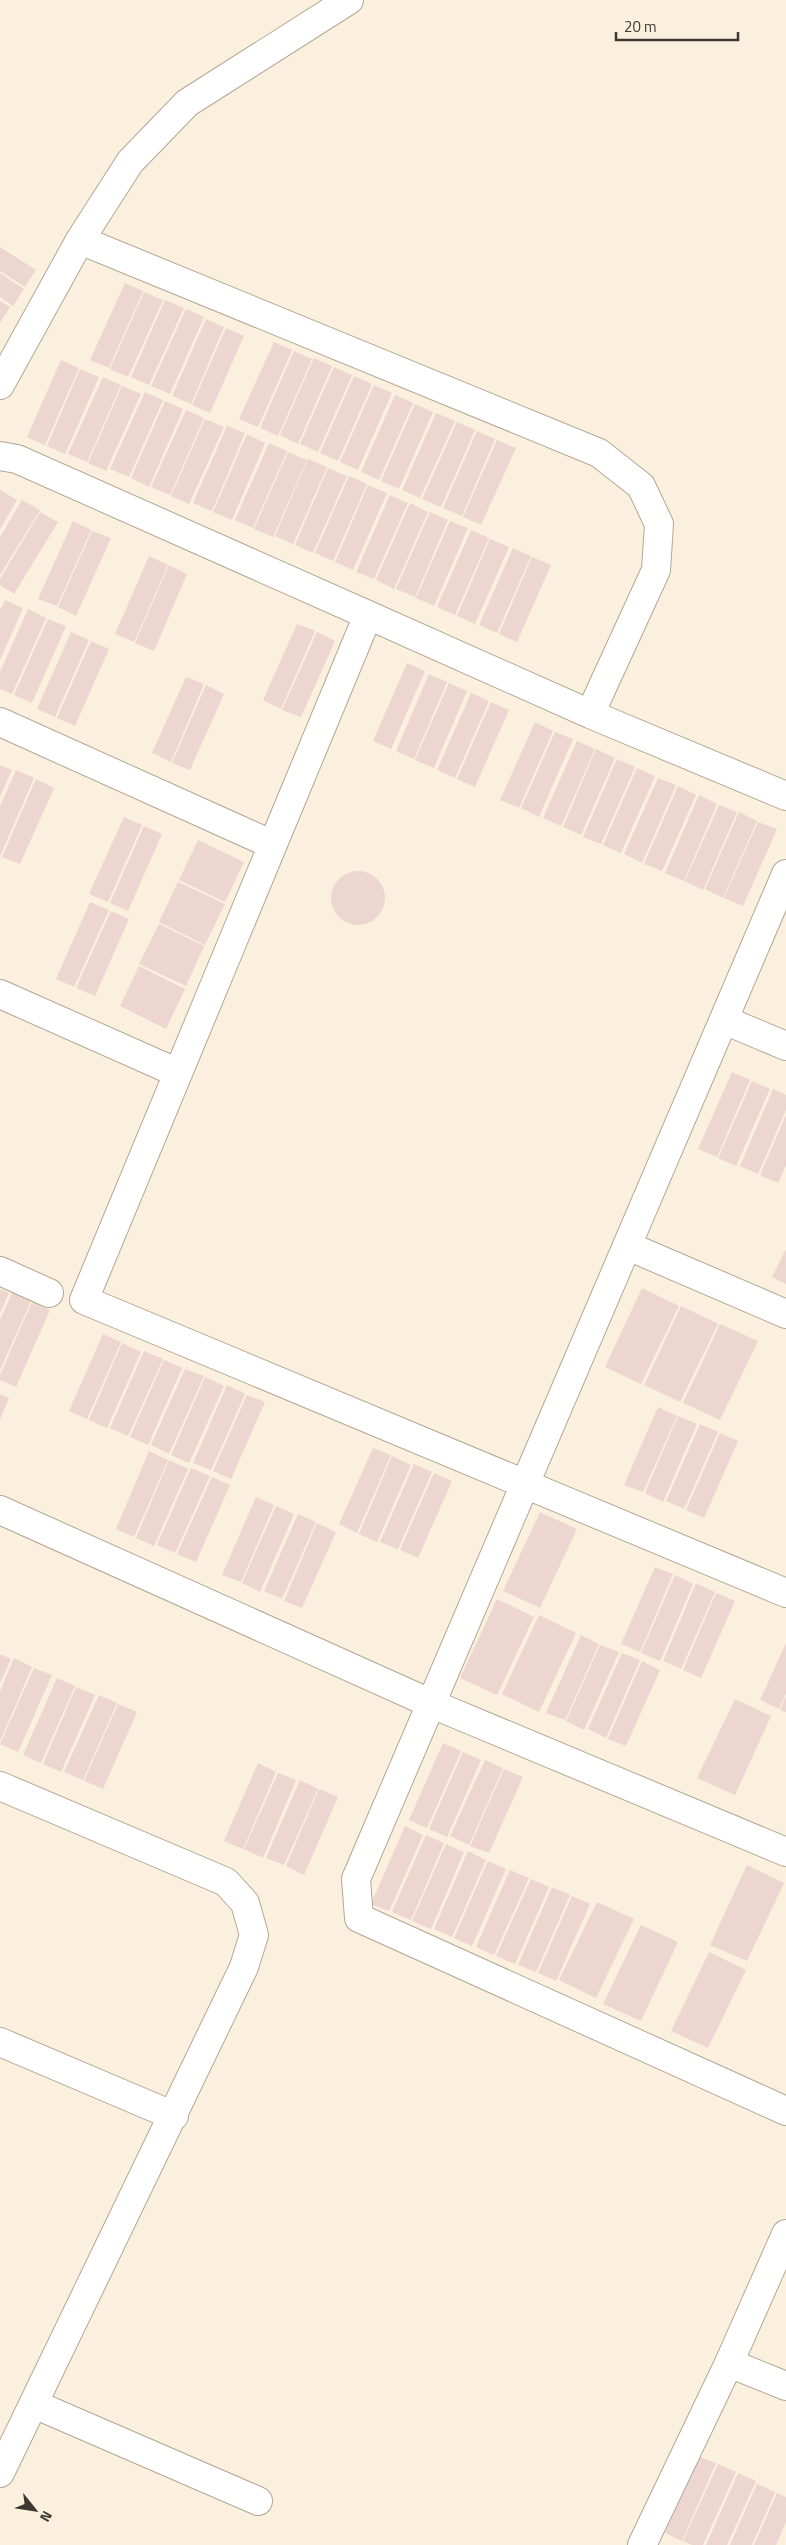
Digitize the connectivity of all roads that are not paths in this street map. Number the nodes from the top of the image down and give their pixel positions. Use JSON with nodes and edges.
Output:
{"nodes":[{"id":1,"x":349,"y":0,"type":"edge"},
{"id":2,"x":80,"y":240,"type":"junction"},
{"id":3,"x":0,"y":385,"type":"edge"},
{"id":4,"x":0,"y":456,"type":"edge"},
{"id":5,"x":368,"y":615,"type":"junction"},
{"id":6,"x":590,"y":714,"type":"junction"},
{"id":7,"x":0,"y":722,"type":"edge"},
{"id":8,"x":786,"y":796,"type":"edge"},
{"id":9,"x":271,"y":844,"type":"junction"},
{"id":10,"x":786,"y":874,"type":"edge"},
{"id":11,"x":0,"y":994,"type":"edge"},
{"id":12,"x":724,"y":1020,"type":"junction"},
{"id":13,"x":786,"y":1046,"type":"edge"},
{"id":14,"x":178,"y":1073,"type":"junction"},
{"id":15,"x":628,"y":1246,"type":"junction"},
{"id":16,"x":0,"y":1271,"type":"edge"},
{"id":17,"x":49,"y":1293,"type":"dead end"},
{"id":18,"x":786,"y":1314,"type":"edge"},
{"id":19,"x":525,"y":1486,"type":"junction"},
{"id":20,"x":0,"y":1510,"type":"edge"},
{"id":21,"x":786,"y":1593,"type":"edge"},
{"id":22,"x":432,"y":1704,"type":"junction"},
{"id":23,"x":0,"y":1786,"type":"edge"},
{"id":24,"x":786,"y":1852,"type":"edge"},
{"id":25,"x":0,"y":2042,"type":"edge"},
{"id":26,"x":786,"y":2111,"type":"edge"},
{"id":27,"x":174,"y":2116,"type":"junction"},
{"id":28,"x":786,"y":2234,"type":"edge"},
{"id":29,"x":729,"y":2363,"type":"junction"},
{"id":30,"x":786,"y":2386,"type":"edge"},
{"id":31,"x":34,"y":2404,"type":"junction"},
{"id":32,"x":0,"y":2474,"type":"edge"},
{"id":33,"x":258,"y":2501,"type":"dead end"},
{"id":34,"x":647,"y":2544,"type":"edge"}],
"edges":[{"from":1,"to":2,"type":"street"},
{"from":2,"to":3,"type":"street"},
{"from":2,"to":6,"type":"street"},
{"from":4,"to":5,"type":"street"},
{"from":5,"to":6,"type":"street"},
{"from":5,"to":9,"type":"street"},
{"from":6,"to":8,"type":"street"},
{"from":7,"to":9,"type":"street"},
{"from":9,"to":14,"type":"street"},
{"from":10,"to":12,"type":"street"},
{"from":11,"to":14,"type":"street"},
{"from":12,"to":13,"type":"street"},
{"from":12,"to":15,"type":"street"},
{"from":14,"to":19,"type":"street"},
{"from":15,"to":18,"type":"street"},
{"from":15,"to":19,"type":"street"},
{"from":16,"to":17,"type":"street"},
{"from":19,"to":21,"type":"street"},
{"from":19,"to":22,"type":"street"},
{"from":20,"to":22,"type":"street"},
{"from":22,"to":24,"type":"street"},
{"from":22,"to":26,"type":"street"},
{"from":23,"to":27,"type":"street"},
{"from":25,"to":27,"type":"street"},
{"from":27,"to":31,"type":"street"},
{"from":28,"to":29,"type":"street"},
{"from":29,"to":30,"type":"street"},
{"from":29,"to":34,"type":"street"},
{"from":31,"to":32,"type":"street"},
{"from":31,"to":33,"type":"street"}]}
